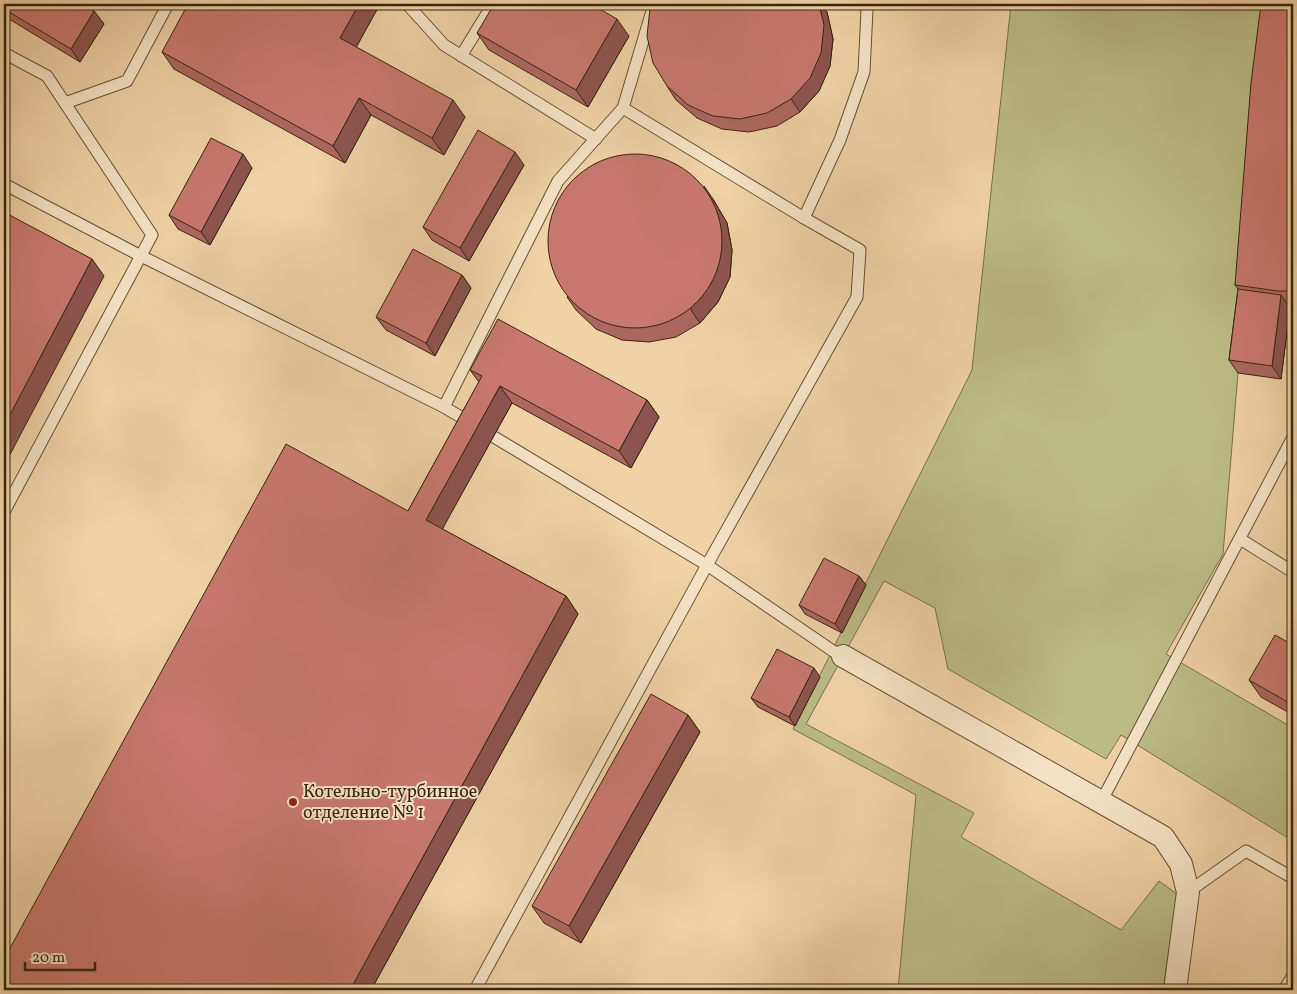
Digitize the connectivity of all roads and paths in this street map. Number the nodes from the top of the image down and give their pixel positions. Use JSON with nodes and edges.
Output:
{"nodes":[{"id":1,"x":168,"y":4,"type":"edge"},
{"id":2,"x":407,"y":4,"type":"edge"},
{"id":3,"x":493,"y":4,"type":"edge"},
{"id":4,"x":654,"y":4,"type":"edge"},
{"id":5,"x":868,"y":6,"type":"edge"},
{"id":6,"x":4,"y":54,"type":"edge"},
{"id":7,"x":461,"y":56,"type":"junction"},
{"id":8,"x":64,"y":103,"type":"junction"},
{"id":9,"x":623,"y":108,"type":"junction"},
{"id":10,"x":596,"y":139,"type":"junction"},
{"id":11,"x":4,"y":184,"type":"edge"},
{"id":12,"x":804,"y":218,"type":"junction"},
{"id":13,"x":140,"y":256,"type":"junction"},
{"id":14,"x":444,"y":407,"type":"junction"},
{"id":15,"x":1293,"y":437,"type":"edge"},
{"id":16,"x":4,"y":512,"type":"edge"},
{"id":17,"x":1240,"y":539,"type":"junction"},
{"id":18,"x":706,"y":565,"type":"junction"},
{"id":19,"x":1293,"y":572,"type":"edge"},
{"id":20,"x":843,"y":656,"type":"joint"},
{"id":21,"x":1101,"y":802,"type":"junction"},
{"id":22,"x":1293,"y":878,"type":"edge"},
{"id":23,"x":1188,"y":892,"type":"junction"},
{"id":24,"x":1293,"y":975,"type":"edge"},
{"id":25,"x":476,"y":990,"type":"edge"},
{"id":26,"x":1175,"y":990,"type":"edge"},
{"id":27,"x":1284,"y":990,"type":"edge"}],
"edges":[{"from":1,"to":8,"type":"lane"},
{"from":2,"to":7,"type":"lane"},
{"from":3,"to":7,"type":"lane"},
{"from":4,"to":9,"type":"lane"},
{"from":5,"to":12,"type":"lane"},
{"from":6,"to":8,"type":"lane"},
{"from":7,"to":10,"type":"lane"},
{"from":8,"to":13,"type":"lane"},
{"from":9,"to":10,"type":"lane"},
{"from":9,"to":12,"type":"lane"},
{"from":10,"to":14,"type":"lane"},
{"from":11,"to":13,"type":"lane"},
{"from":12,"to":18,"type":"lane"},
{"from":13,"to":14,"type":"lane"},
{"from":13,"to":16,"type":"lane"},
{"from":14,"to":18,"type":"lane"},
{"from":15,"to":17,"type":"lane"},
{"from":17,"to":19,"type":"lane"},
{"from":17,"to":21,"type":"lane"},
{"from":18,"to":20,"type":"lane"},
{"from":18,"to":25,"type":"lane"},
{"from":20,"to":21,"type":"street"},
{"from":21,"to":23,"type":"street"},
{"from":22,"to":23,"type":"lane"},
{"from":23,"to":26,"type":"street"},
{"from":24,"to":27,"type":"lane"}]}
